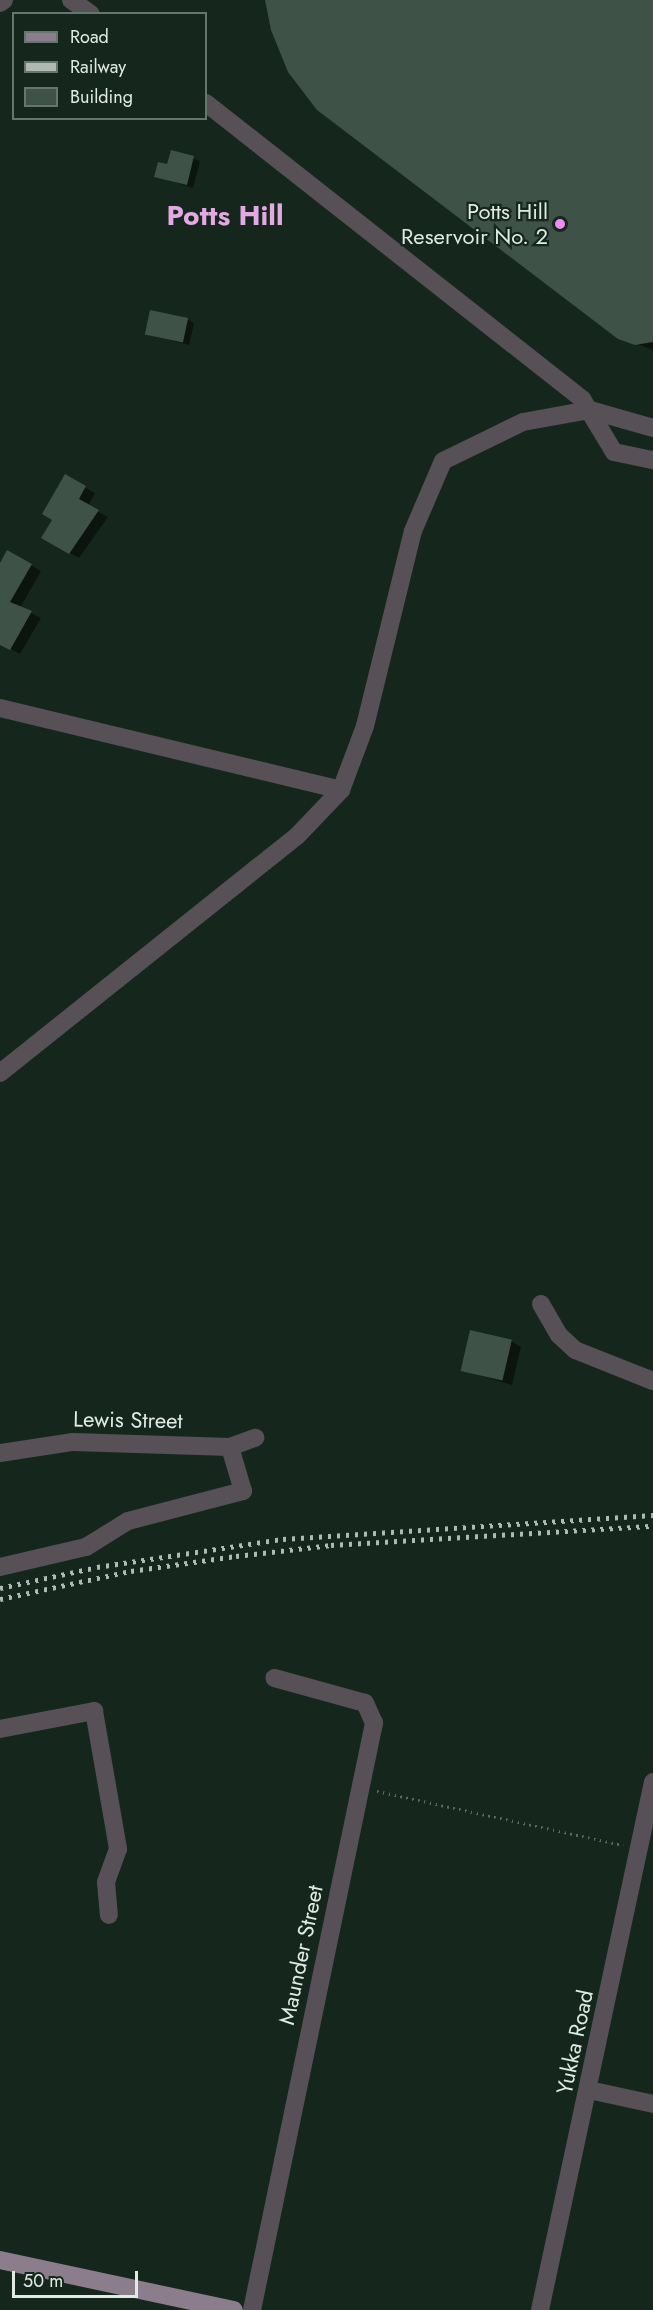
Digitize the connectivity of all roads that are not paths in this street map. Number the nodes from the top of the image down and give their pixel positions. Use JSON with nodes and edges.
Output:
{"nodes":[{"id":1,"x":71,"y":0,"type":"edge"},
{"id":2,"x":89,"y":12,"type":"edge"},
{"id":3,"x":207,"y":104,"type":"edge"},
{"id":4,"x":590,"y":410,"type":"junction"},
{"id":5,"x":653,"y":428,"type":"edge"},
{"id":6,"x":653,"y":460,"type":"edge"},
{"id":7,"x":0,"y":708,"type":"edge"},
{"id":8,"x":341,"y":790,"type":"junction"},
{"id":9,"x":0,"y":1073,"type":"edge"},
{"id":10,"x":541,"y":1304,"type":"dead end"},
{"id":11,"x":653,"y":1381,"type":"edge"},
{"id":12,"x":255,"y":1438,"type":"dead end"},
{"id":13,"x":230,"y":1447,"type":"junction"},
{"id":14,"x":0,"y":1453,"type":"edge"},
{"id":15,"x":0,"y":1567,"type":"edge"},
{"id":16,"x":274,"y":1678,"type":"dead end"},
{"id":17,"x":0,"y":1730,"type":"edge"},
{"id":18,"x":653,"y":1782,"type":"edge"},
{"id":19,"x":644,"y":1856,"type":"edge"},
{"id":20,"x":109,"y":1915,"type":"dead end"},
{"id":21,"x":589,"y":2091,"type":"junction"},
{"id":22,"x":653,"y":2104,"type":"edge"},
{"id":23,"x":0,"y":2260,"type":"edge"},
{"id":24,"x":179,"y":2304,"type":"edge"},
{"id":25,"x":234,"y":2310,"type":"edge"},
{"id":26,"x":252,"y":2310,"type":"edge"},
{"id":27,"x":540,"y":2310,"type":"edge"}],
"edges":[{"from":1,"to":2,"type":"street"},
{"from":3,"to":4,"type":"street"},
{"from":4,"to":5,"type":"street"},
{"from":4,"to":6,"type":"street"},
{"from":4,"to":8,"type":"street"},
{"from":7,"to":8,"type":"street"},
{"from":8,"to":9,"type":"street"},
{"from":10,"to":11,"type":"street"},
{"from":12,"to":13,"type":"street","name":"Lewis Street"},
{"from":13,"to":14,"type":"street","name":"Lewis Street"},
{"from":13,"to":15,"type":"street"},
{"from":16,"to":26,"type":"street","name":"Maunder Street"},
{"from":17,"to":20,"type":"street"},
{"from":18,"to":19,"type":"street","name":"Yukka Road"},
{"from":19,"to":21,"type":"street","name":"Yukka Road"},
{"from":21,"to":22,"type":"street"},
{"from":21,"to":27,"type":"street","name":"Yukka Road"},
{"from":23,"to":24,"type":"main road"},
{"from":24,"to":25,"type":"main road"}]}
